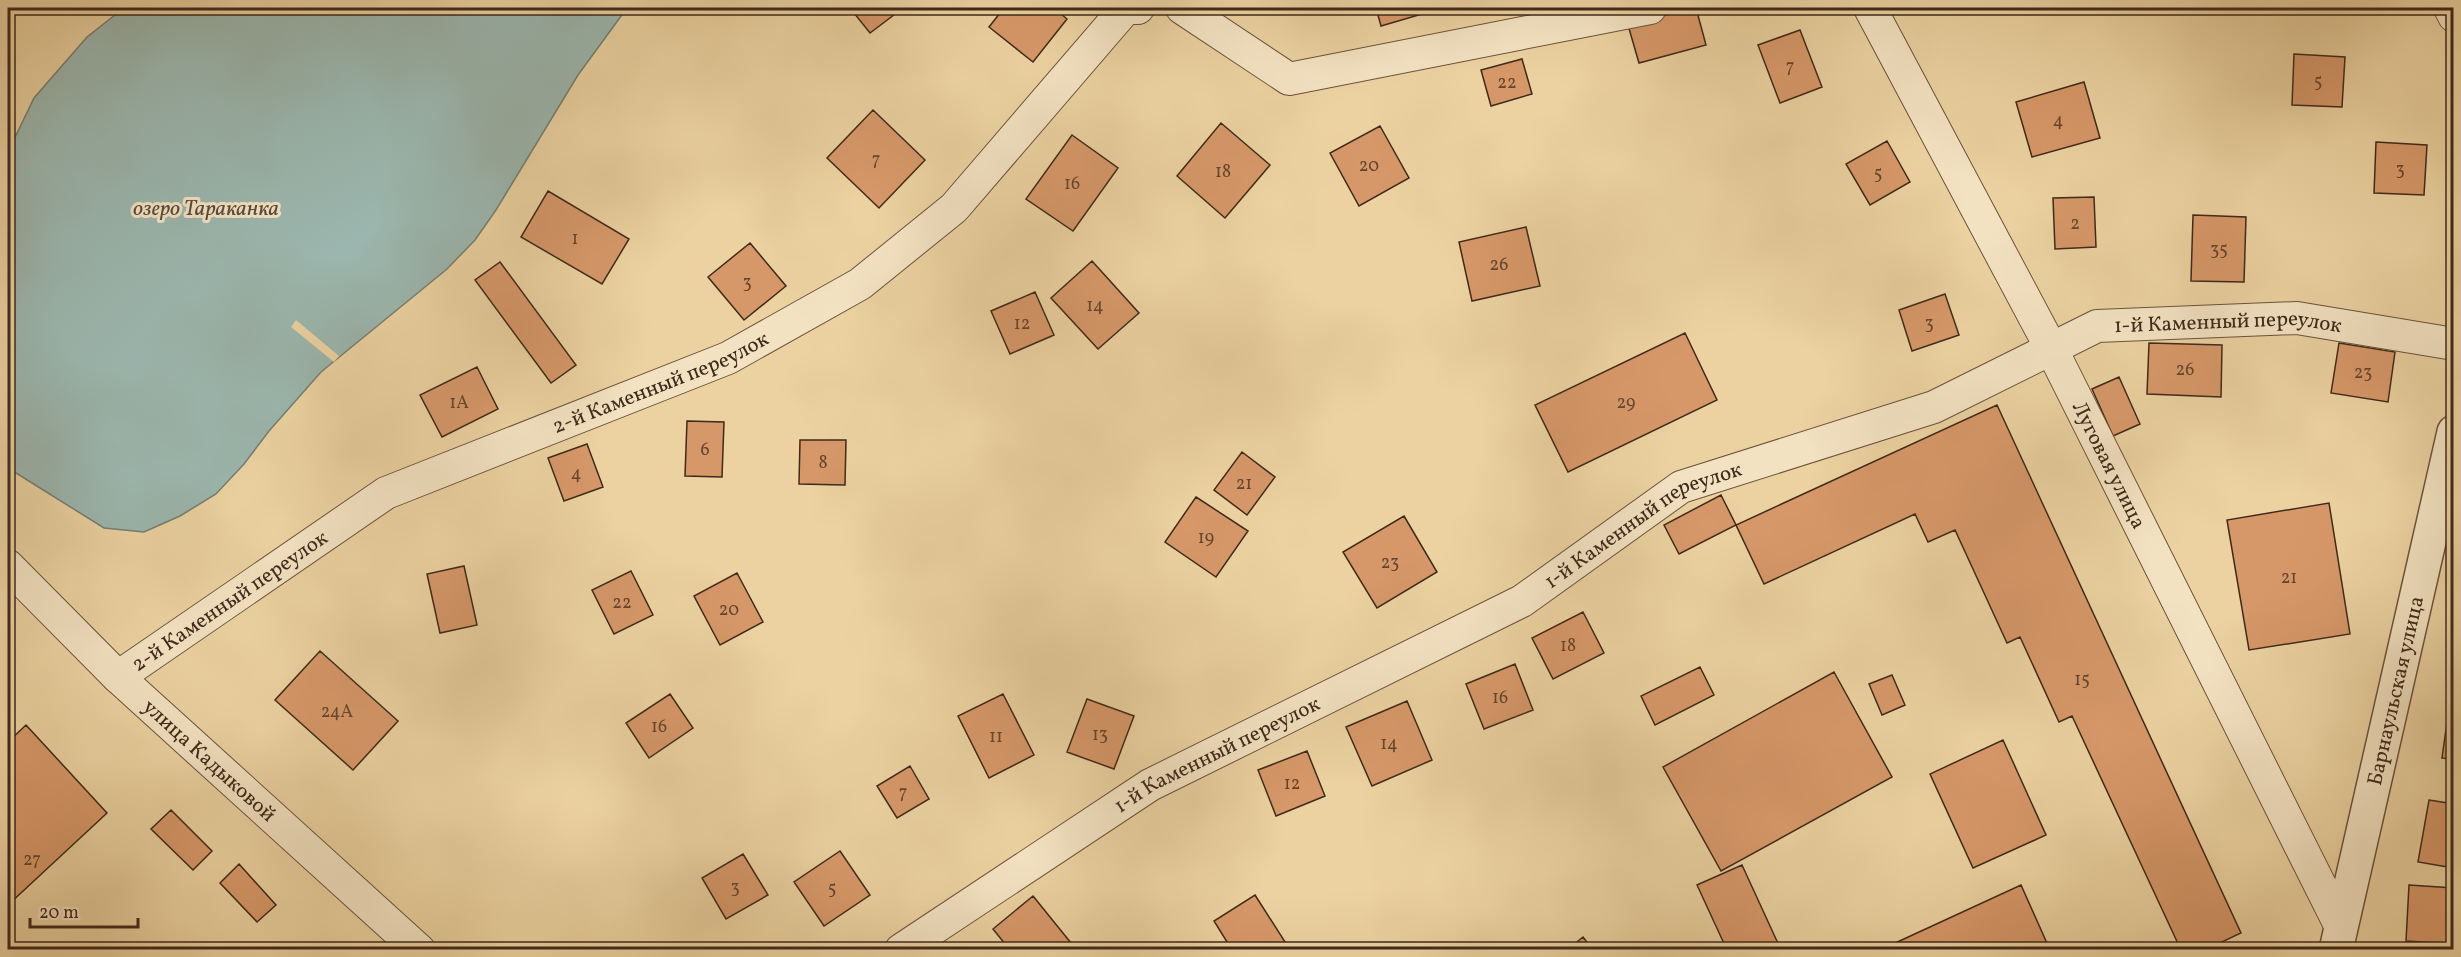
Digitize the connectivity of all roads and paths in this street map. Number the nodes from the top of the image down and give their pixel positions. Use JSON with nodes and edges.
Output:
{"nodes":[{"id":1,"x":1138,"y":8,"type":"edge"},
{"id":2,"x":1182,"y":8,"type":"edge"},
{"id":3,"x":1650,"y":8,"type":"edge"},
{"id":4,"x":1870,"y":8,"type":"edge"},
{"id":5,"x":2450,"y":8,"type":"edge"},
{"id":6,"x":2454,"y":16,"type":"edge"},
{"id":7,"x":2454,"y":344,"type":"edge"},
{"id":8,"x":2052,"y":350,"type":"junction"},
{"id":9,"x":2454,"y":432,"type":"edge"},
{"id":10,"x":8,"y":566,"type":"edge"},
{"id":11,"x":118,"y":677,"type":"junction"},
{"id":12,"x":2338,"y":938,"type":"edge"},
{"id":13,"x":419,"y":950,"type":"edge"},
{"id":14,"x":901,"y":950,"type":"edge"}],
"edges":[{"from":1,"to":11,"type":"street","name":"2-й Каменный переулок"},
{"from":2,"to":3,"type":"street"},
{"from":4,"to":8,"type":"street","name":"Луговая улица"},
{"from":5,"to":6,"type":"street"},
{"from":7,"to":8,"type":"street","name":"1-й Каменный переулок"},
{"from":8,"to":12,"type":"street","name":"Луговая улица"},
{"from":8,"to":14,"type":"street","name":"1-й Каменный переулок"},
{"from":9,"to":12,"type":"street","name":"Барнаульская улица"},
{"from":10,"to":11,"type":"street","name":"улица Кадыковой"},
{"from":11,"to":13,"type":"street","name":"улица Кадыковой"}]}
